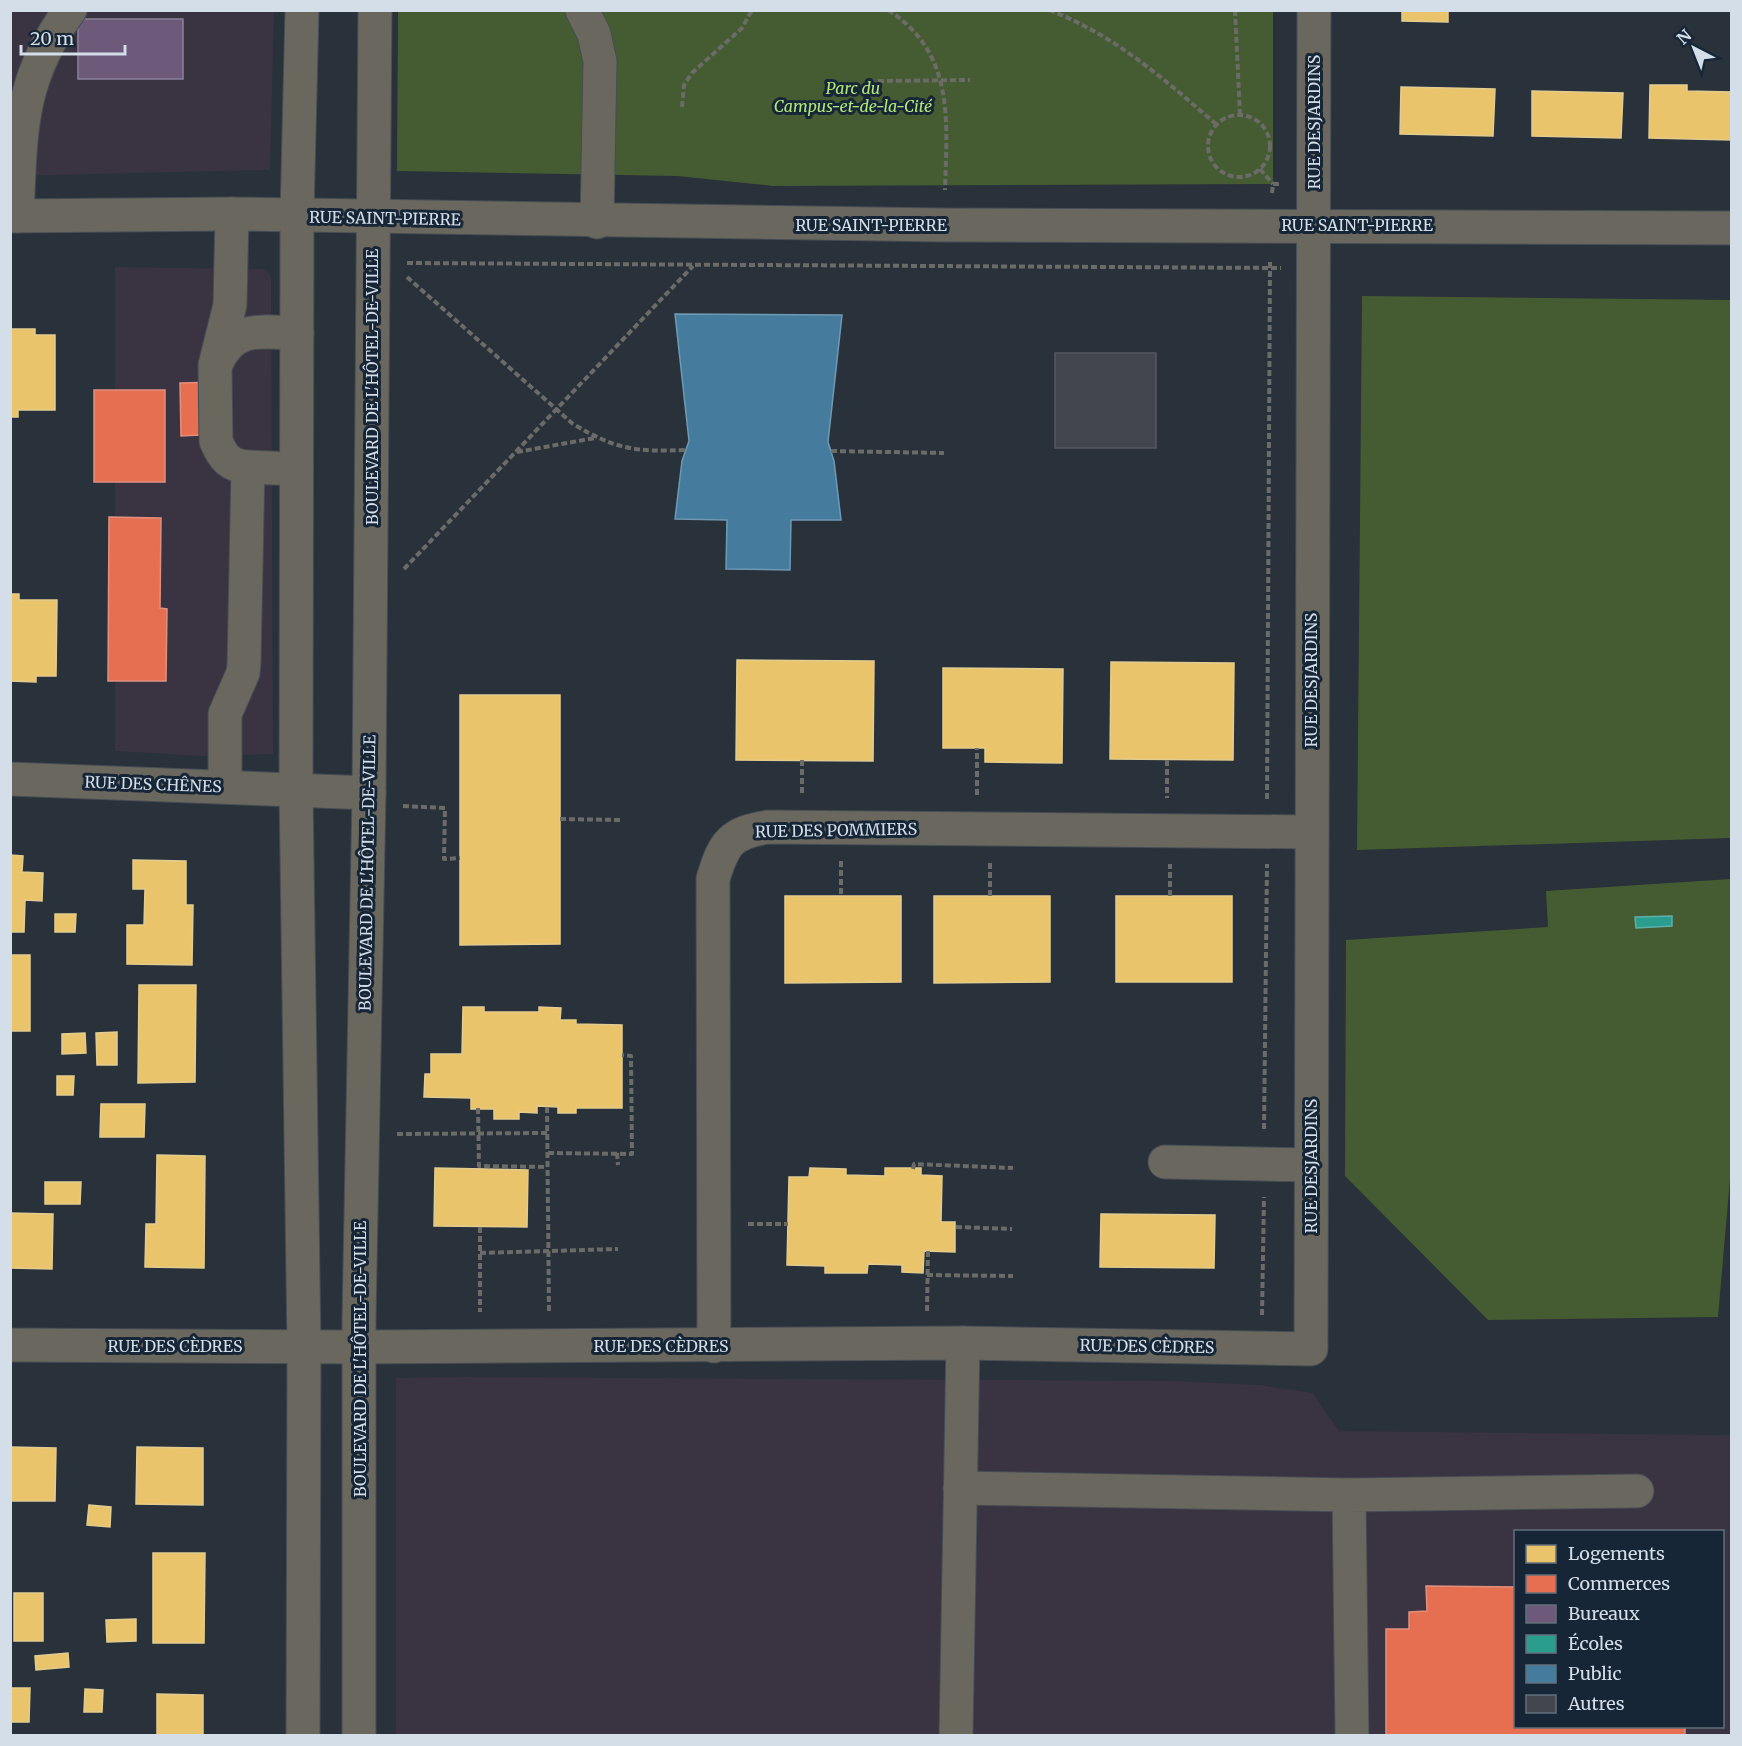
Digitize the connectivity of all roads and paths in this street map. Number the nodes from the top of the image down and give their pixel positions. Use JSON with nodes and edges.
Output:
{"nodes":[{"id":1,"x":70,"y":10,"type":"edge"},
{"id":2,"x":302,"y":10,"type":"edge"},
{"id":3,"x":375,"y":10,"type":"edge"},
{"id":4,"x":582,"y":10,"type":"edge"},
{"id":5,"x":752,"y":10,"type":"edge"},
{"id":6,"x":888,"y":10,"type":"edge"},
{"id":7,"x":1049,"y":10,"type":"edge"},
{"id":8,"x":1236,"y":10,"type":"edge"},
{"id":9,"x":1314,"y":10,"type":"edge"},
{"id":10,"x":941,"y":80,"type":"junction"},
{"id":11,"x":970,"y":80,"type":"dead end"},
{"id":12,"x":682,"y":107,"type":"dead end"},
{"id":13,"x":874,"y":115,"type":"dead end"},
{"id":14,"x":1240,"y":115,"type":"junction"},
{"id":15,"x":1217,"y":125,"type":"junction"},
{"id":16,"x":1260,"y":169,"type":"junction"},
{"id":17,"x":1273,"y":184,"type":"dead end"},
{"id":18,"x":232,"y":214,"type":"junction"},
{"id":19,"x":297,"y":215,"type":"junction"},
{"id":20,"x":14,"y":216,"type":"edge"},
{"id":21,"x":373,"y":218,"type":"junction"},
{"id":22,"x":597,"y":222,"type":"junction"},
{"id":23,"x":1270,"y":224,"type":"junction"},
{"id":24,"x":943,"y":225,"type":"junction"},
{"id":25,"x":1313,"y":225,"type":"junction"},
{"id":26,"x":1731,"y":228,"type":"edge"},
{"id":27,"x":382,"y":262,"type":"junction"},
{"id":28,"x":693,"y":266,"type":"junction"},
{"id":29,"x":1270,"y":268,"type":"junction"},
{"id":30,"x":1312,"y":268,"type":"junction"},
{"id":31,"x":297,"y":333,"type":"junction"},
{"id":32,"x":215,"y":365,"type":"junction"},
{"id":33,"x":556,"y":410,"type":"junction"},
{"id":34,"x":596,"y":438,"type":"junction"},
{"id":35,"x":686,"y":450,"type":"dead end"},
{"id":36,"x":516,"y":452,"type":"junction"},
{"id":37,"x":831,"y":452,"type":"dead end"},
{"id":38,"x":944,"y":453,"type":"dead end"},
{"id":39,"x":248,"y":467,"type":"junction"},
{"id":40,"x":296,"y":469,"type":"junction"},
{"id":41,"x":398,"y":575,"type":"dead end"},
{"id":42,"x":977,"y":748,"type":"dead end"},
{"id":43,"x":10,"y":779,"type":"edge"},
{"id":44,"x":225,"y":787,"type":"junction"},
{"id":45,"x":296,"y":790,"type":"junction"},
{"id":46,"x":369,"y":793,"type":"junction"},
{"id":47,"x":401,"y":806,"type":"dead end"},
{"id":48,"x":560,"y":819,"type":"dead end"},
{"id":49,"x":620,"y":820,"type":"dead end"},
{"id":50,"x":977,"y":829,"type":"junction"},
{"id":51,"x":1267,"y":832,"type":"junction"},
{"id":52,"x":1311,"y":832,"type":"junction"},
{"id":53,"x":460,"y":858,"type":"dead end"},
{"id":54,"x":622,"y":1055,"type":"dead end"},
{"id":55,"x":547,"y":1107,"type":"dead end"},
{"id":56,"x":478,"y":1108,"type":"dead end"},
{"id":57,"x":478,"y":1133,"type":"junction"},
{"id":58,"x":547,"y":1133,"type":"junction"},
{"id":59,"x":390,"y":1134,"type":"dead end"},
{"id":60,"x":548,"y":1153,"type":"junction"},
{"id":61,"x":617,"y":1153,"type":"junction"},
{"id":62,"x":1165,"y":1162,"type":"dead end"},
{"id":63,"x":1264,"y":1164,"type":"junction"},
{"id":64,"x":618,"y":1165,"type":"dead end"},
{"id":65,"x":1311,"y":1165,"type":"junction"},
{"id":66,"x":547,"y":1167,"type":"junction"},
{"id":67,"x":913,"y":1168,"type":"dead end"},
{"id":68,"x":1013,"y":1168,"type":"dead end"},
{"id":69,"x":714,"y":1224,"type":"junction"},
{"id":70,"x":788,"y":1224,"type":"dead end"},
{"id":71,"x":480,"y":1227,"type":"dead end"},
{"id":72,"x":956,"y":1227,"type":"dead end"},
{"id":73,"x":1012,"y":1228,"type":"dead end"},
{"id":74,"x":618,"y":1249,"type":"dead end"},
{"id":75,"x":549,"y":1251,"type":"junction"},
{"id":76,"x":928,"y":1251,"type":"dead end"},
{"id":77,"x":480,"y":1253,"type":"junction"},
{"id":78,"x":927,"y":1275,"type":"junction"},
{"id":79,"x":1013,"y":1276,"type":"dead end"},
{"id":80,"x":1262,"y":1306,"type":"dead end"},
{"id":81,"x":480,"y":1318,"type":"dead end"},
{"id":82,"x":549,"y":1318,"type":"dead end"},
{"id":83,"x":927,"y":1321,"type":"dead end"},
{"id":84,"x":963,"y":1343,"type":"junction"},
{"id":85,"x":10,"y":1345,"type":"edge"},
{"id":86,"x":714,"y":1346,"type":"junction"},
{"id":87,"x":304,"y":1347,"type":"junction"},
{"id":88,"x":358,"y":1347,"type":"junction"},
{"id":89,"x":1311,"y":1349,"type":"joint"},
{"id":90,"x":960,"y":1488,"type":"junction"},
{"id":91,"x":1636,"y":1491,"type":"dead end"},
{"id":92,"x":1349,"y":1496,"type":"junction"},
{"id":93,"x":303,"y":1736,"type":"edge"},
{"id":94,"x":359,"y":1736,"type":"edge"},
{"id":95,"x":956,"y":1736,"type":"edge"},
{"id":96,"x":1352,"y":1736,"type":"edge"}],
"edges":[{"from":1,"to":20,"type":"street"},
{"from":2,"to":19,"type":"main road"},
{"from":3,"to":21,"type":"main road","name":"BOULEVARD DE L'HÔTEL-DE-VILLE"},
{"from":4,"to":22,"type":"street"},
{"from":5,"to":12,"type":"path"},
{"from":6,"to":10,"type":"path"},
{"from":7,"to":15,"type":"path"},
{"from":8,"to":14,"type":"path"},
{"from":9,"to":25,"type":"street","name":"RUE DESJARDINS"},
{"from":10,"to":11,"type":"path"},
{"from":10,"to":13,"type":"path"},
{"from":10,"to":24,"type":"path"},
{"from":14,"to":15,"type":"path"},
{"from":14,"to":16,"type":"path"},
{"from":15,"to":16,"type":"path"},
{"from":16,"to":17,"type":"path"},
{"from":18,"to":19,"type":"street","name":"RUE SAINT-PIERRE"},
{"from":18,"to":20,"type":"street","name":"RUE SAINT-PIERRE"},
{"from":18,"to":32,"type":"street"},
{"from":19,"to":21,"type":"street","name":"RUE SAINT-PIERRE"},
{"from":19,"to":31,"type":"main road"},
{"from":21,"to":22,"type":"street","name":"RUE SAINT-PIERRE"},
{"from":21,"to":27,"type":"main road","name":"BOULEVARD DE L'HÔTEL-DE-VILLE"},
{"from":22,"to":24,"type":"street","name":"RUE SAINT-PIERRE"},
{"from":23,"to":24,"type":"street","name":"RUE SAINT-PIERRE"},
{"from":23,"to":25,"type":"street","name":"RUE SAINT-PIERRE"},
{"from":23,"to":29,"type":"path"},
{"from":25,"to":26,"type":"street","name":"RUE SAINT-PIERRE"},
{"from":25,"to":30,"type":"street","name":"RUE DESJARDINS"},
{"from":27,"to":28,"type":"path"},
{"from":27,"to":33,"type":"path"},
{"from":27,"to":46,"type":"main road","name":"BOULEVARD DE L'HÔTEL-DE-VILLE"},
{"from":28,"to":29,"type":"path"},
{"from":28,"to":33,"type":"path"},
{"from":29,"to":30,"type":"path"},
{"from":29,"to":51,"type":"path"},
{"from":30,"to":52,"type":"street","name":"RUE DESJARDINS"},
{"from":31,"to":32,"type":"street"},
{"from":31,"to":40,"type":"main road"},
{"from":32,"to":39,"type":"street"},
{"from":33,"to":34,"type":"path"},
{"from":33,"to":36,"type":"path"},
{"from":34,"to":35,"type":"path"},
{"from":34,"to":36,"type":"path"},
{"from":36,"to":41,"type":"path"},
{"from":37,"to":38,"type":"path"},
{"from":39,"to":40,"type":"street"},
{"from":39,"to":44,"type":"street"},
{"from":40,"to":45,"type":"main road"},
{"from":42,"to":50,"type":"path"},
{"from":43,"to":44,"type":"street","name":"RUE DES CHÊNES"},
{"from":44,"to":45,"type":"street","name":"RUE DES CHÊNES"},
{"from":45,"to":46,"type":"street","name":"RUE DES CHÊNES"},
{"from":45,"to":87,"type":"main road"},
{"from":46,"to":88,"type":"main road","name":"BOULEVARD DE L'HÔTEL-DE-VILLE"},
{"from":47,"to":53,"type":"path"},
{"from":48,"to":49,"type":"path"},
{"from":50,"to":51,"type":"street","name":"RUE DES POMMIERS"},
{"from":50,"to":69,"type":"street","name":"RUE DES POMMIERS"},
{"from":51,"to":52,"type":"street","name":"RUE DES POMMIERS"},
{"from":51,"to":63,"type":"path"},
{"from":52,"to":65,"type":"street","name":"RUE DESJARDINS"},
{"from":54,"to":61,"type":"path"},
{"from":55,"to":58,"type":"path"},
{"from":56,"to":57,"type":"path"},
{"from":57,"to":58,"type":"path"},
{"from":57,"to":59,"type":"path"},
{"from":57,"to":66,"type":"path"},
{"from":58,"to":60,"type":"path"},
{"from":60,"to":61,"type":"path"},
{"from":60,"to":66,"type":"path"},
{"from":61,"to":64,"type":"path"},
{"from":62,"to":63,"type":"street"},
{"from":63,"to":65,"type":"street"},
{"from":63,"to":80,"type":"path"},
{"from":65,"to":89,"type":"street","name":"RUE DESJARDINS"},
{"from":66,"to":75,"type":"path"},
{"from":67,"to":68,"type":"path"},
{"from":69,"to":70,"type":"path"},
{"from":69,"to":86,"type":"street","name":"RUE DES POMMIERS"},
{"from":71,"to":77,"type":"path"},
{"from":72,"to":73,"type":"path"},
{"from":74,"to":75,"type":"path"},
{"from":75,"to":77,"type":"path"},
{"from":75,"to":82,"type":"path"},
{"from":76,"to":78,"type":"path"},
{"from":77,"to":81,"type":"path"},
{"from":78,"to":79,"type":"path"},
{"from":78,"to":83,"type":"path"},
{"from":84,"to":86,"type":"street","name":"RUE DES CÈDRES"},
{"from":84,"to":89,"type":"street","name":"RUE DES CÈDRES"},
{"from":84,"to":90,"type":"street"},
{"from":85,"to":87,"type":"street","name":"RUE DES CÈDRES"},
{"from":86,"to":88,"type":"street","name":"RUE DES CÈDRES"},
{"from":87,"to":88,"type":"street","name":"RUE DES CÈDRES"},
{"from":87,"to":93,"type":"main road"},
{"from":88,"to":94,"type":"main road","name":"BOULEVARD DE L'HÔTEL-DE-VILLE"},
{"from":90,"to":92,"type":"street"},
{"from":90,"to":95,"type":"street"},
{"from":91,"to":92,"type":"street"},
{"from":92,"to":96,"type":"street"}]}
